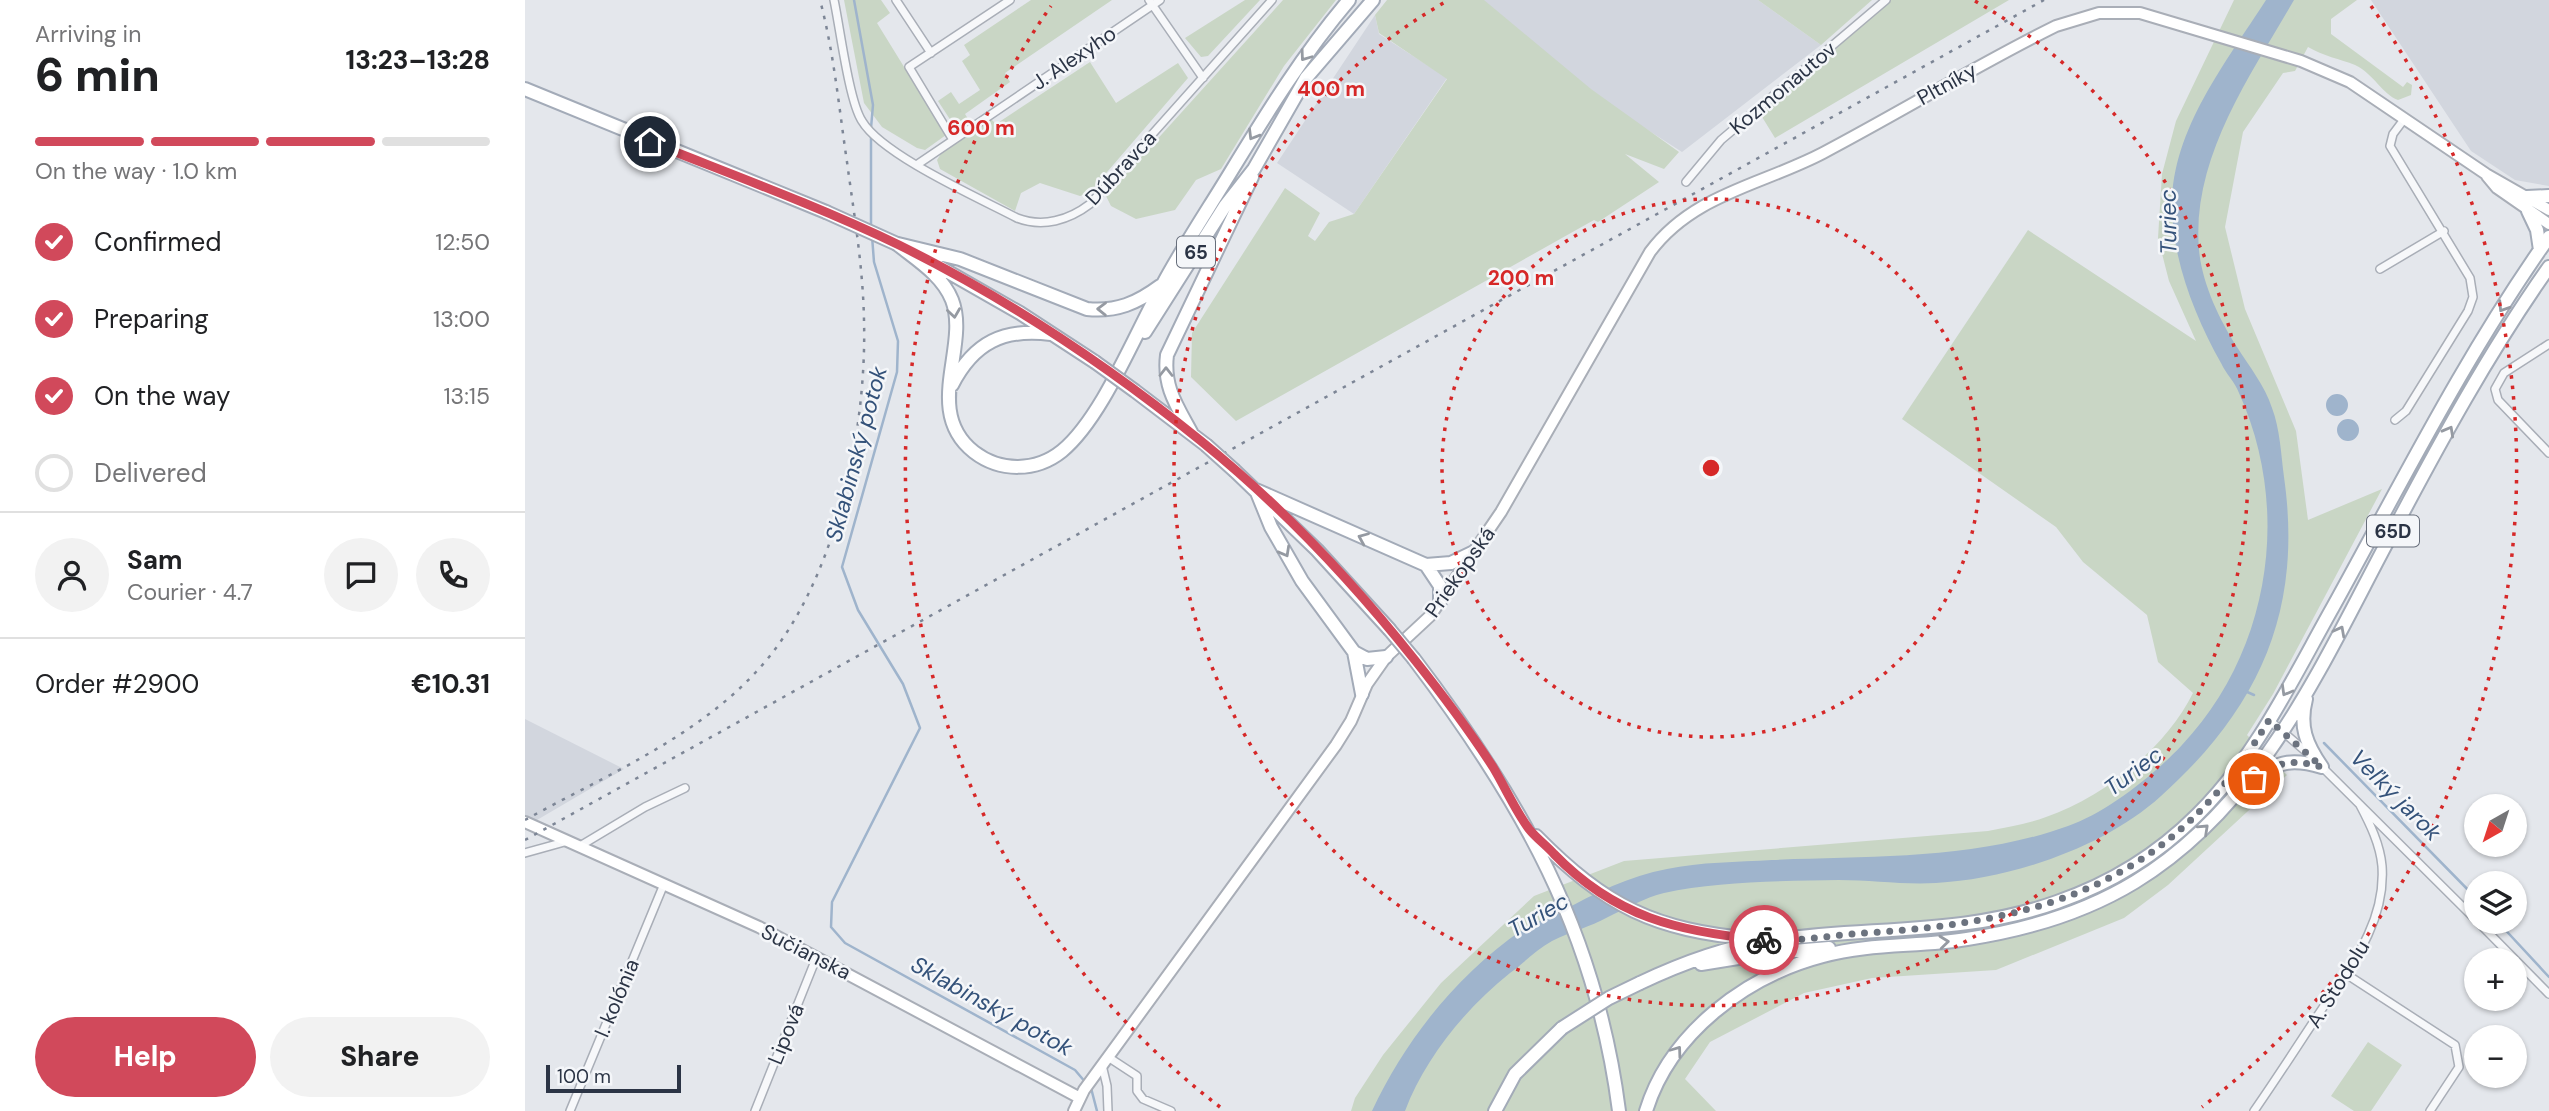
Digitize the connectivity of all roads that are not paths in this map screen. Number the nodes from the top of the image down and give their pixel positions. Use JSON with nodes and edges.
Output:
{"nodes":[{"id":1,"x":834,"y":0,"type":"edge"},
{"id":2,"x":896,"y":0,"type":"edge"},
{"id":3,"x":1010,"y":0,"type":"edge"},
{"id":4,"x":1160,"y":0,"type":"edge"},
{"id":5,"x":1272,"y":0,"type":"edge"},
{"id":6,"x":1349,"y":0,"type":"edge"},
{"id":7,"x":1373,"y":0,"type":"edge"},
{"id":8,"x":1886,"y":0,"type":"edge"},
{"id":9,"x":1151,"y":3,"type":"edge"},
{"id":10,"x":931,"y":53,"type":"junction"},
{"id":11,"x":1203,"y":78,"type":"junction"},
{"id":12,"x":525,"y":89,"type":"edge"},
{"id":13,"x":2405,"y":118,"type":"junction"},
{"id":14,"x":953,"y":140,"type":"junction"},
{"id":15,"x":918,"y":164,"type":"junction"},
{"id":16,"x":1254,"y":169,"type":"junction"},
{"id":17,"x":2486,"y":174,"type":"junction"},
{"id":18,"x":1686,"y":181,"type":"dead end"},
{"id":19,"x":2549,"y":196,"type":"edge"},
{"id":20,"x":2528,"y":197,"type":"junction"},
{"id":21,"x":1694,"y":209,"type":"joint"},
{"id":22,"x":2549,"y":210,"type":"edge"},
{"id":23,"x":2528,"y":211,"type":"junction"},
{"id":24,"x":2549,"y":224,"type":"edge"},
{"id":25,"x":2444,"y":231,"type":"junction"},
{"id":26,"x":2549,"y":237,"type":"edge"},
{"id":27,"x":897,"y":244,"type":"junction"},
{"id":28,"x":2540,"y":250,"type":"junction"},
{"id":29,"x":2380,"y":269,"type":"dead end"},
{"id":30,"x":2548,"y":270,"type":"edge"},
{"id":31,"x":1163,"y":284,"type":"junction"},
{"id":32,"x":1055,"y":335,"type":"junction"},
{"id":33,"x":2549,"y":344,"type":"edge"},
{"id":34,"x":1133,"y":345,"type":"junction"},
{"id":35,"x":950,"y":389,"type":"junction"},
{"id":36,"x":2395,"y":420,"type":"dead end"},
{"id":37,"x":1192,"y":433,"type":"junction"},
{"id":38,"x":2549,"y":453,"type":"edge"},
{"id":39,"x":1256,"y":490,"type":"junction"},
{"id":40,"x":1473,"y":552,"type":"junction"},
{"id":41,"x":1426,"y":565,"type":"junction"},
{"id":42,"x":1440,"y":602,"type":"junction"},
{"id":43,"x":1354,"y":652,"type":"junction"},
{"id":44,"x":1386,"y":657,"type":"junction"},
{"id":45,"x":2308,"y":691,"type":"junction"},
{"id":46,"x":1362,"y":694,"type":"junction"},
{"id":47,"x":2269,"y":720,"type":"junction"},
{"id":48,"x":2283,"y":730,"type":"junction"},
{"id":49,"x":2322,"y":767,"type":"junction"},
{"id":50,"x":685,"y":788,"type":"dead end"},
{"id":51,"x":2242,"y":789,"type":"junction"},
{"id":52,"x":2360,"y":805,"type":"junction"},
{"id":53,"x":525,"y":822,"type":"edge"},
{"id":54,"x":1528,"y":828,"type":"junction"},
{"id":55,"x":569,"y":841,"type":"junction"},
{"id":56,"x":580,"y":846,"type":"junction"},
{"id":57,"x":525,"y":853,"type":"edge"},
{"id":58,"x":664,"y":884,"type":"junction"},
{"id":59,"x":2464,"y":908,"type":"edge"},
{"id":60,"x":2490,"y":934,"type":"edge"},
{"id":61,"x":1767,"y":941,"type":"junction"},
{"id":62,"x":1876,"y":948,"type":"junction"},
{"id":63,"x":817,"y":956,"type":"junction"},
{"id":64,"x":1680,"y":967,"type":"junction"},
{"id":65,"x":2346,"y":974,"type":"junction"},
{"id":66,"x":2549,"y":994,"type":"edge"},
{"id":67,"x":1102,"y":1066,"type":"junction"},
{"id":68,"x":1082,"y":1094,"type":"junction"},
{"id":69,"x":570,"y":1111,"type":"edge"},
{"id":70,"x":755,"y":1111,"type":"edge"},
{"id":71,"x":1074,"y":1111,"type":"edge"},
{"id":72,"x":1108,"y":1111,"type":"edge"},
{"id":73,"x":1171,"y":1111,"type":"edge"},
{"id":74,"x":1495,"y":1111,"type":"edge"},
{"id":75,"x":1619,"y":1111,"type":"edge"},
{"id":76,"x":1646,"y":1111,"type":"edge"},
{"id":77,"x":2254,"y":1111,"type":"edge"},
{"id":78,"x":2430,"y":1111,"type":"edge"}],
"edges":[{"from":1,"to":15,"type":"street","name":"Dúbravca"},
{"from":2,"to":10,"type":"street"},
{"from":3,"to":10,"type":"street"},
{"from":4,"to":9,"type":"street","name":"J. Alexyho"},
{"from":5,"to":11,"type":"street","name":"Dúbravca"},
{"from":6,"to":31,"type":"main road","number":"65","one_way":true},
{"from":7,"to":16,"type":"main road","number":"65"},
{"from":8,"to":18,"type":"street","name":"Kozmonautov"},
{"from":9,"to":11,"type":"street"},
{"from":9,"to":14,"type":"street","name":"J. Alexyho"},
{"from":10,"to":14,"type":"street"},
{"from":11,"to":15,"type":"street","name":"Dúbravca"},
{"from":12,"to":27,"type":"main road","bridge":true},
{"from":13,"to":17,"type":"street"},
{"from":13,"to":21,"type":"street","name":"Pltníky"},
{"from":13,"to":25,"type":"street"},
{"from":14,"to":15,"type":"street","name":"J. Alexyho"},
{"from":16,"to":34,"type":"main road","number":"65"},
{"from":37,"to":16,"type":"main road","one_way":true},
{"from":17,"to":20,"type":"street"},
{"from":17,"to":23,"type":"street"},
{"from":19,"to":20,"type":"main road"},
{"from":20,"to":22,"type":"street"},
{"from":21,"to":40,"type":"street","name":"Priekopská"},
{"from":23,"to":24,"type":"street"},
{"from":23,"to":28,"type":"main road"},
{"from":25,"to":29,"type":"street"},
{"from":25,"to":36,"type":"street"},
{"from":26,"to":28,"type":"main road","number":"65D"},
{"from":31,"to":27,"type":"main road","one_way":true},
{"from":27,"to":32,"type":"main road"},
{"from":27,"to":35,"type":"main road","one_way":true},
{"from":28,"to":47,"type":"main road","number":"65D","one_way":true},
{"from":45,"to":30,"type":"main road","number":"65D","one_way":true},
{"from":31,"to":34,"type":"main road","number":"65"},
{"from":32,"to":35,"type":"main road"},
{"from":32,"to":37,"type":"main road","bridge":true},
{"from":33,"to":38,"type":"street"},
{"from":34,"to":35,"type":"main road"},
{"from":37,"to":39,"type":"main road","bridge":true},
{"from":41,"to":39,"type":"main road","one_way":true},
{"from":39,"to":43,"type":"main road","one_way":true},
{"from":39,"to":54,"type":"main road","bridge":true},
{"from":40,"to":41,"type":"main road"},
{"from":40,"to":42,"type":"street","name":"Priekopská"},
{"from":41,"to":42,"type":"main road"},
{"from":42,"to":44,"type":"street","name":"Priekopská"},
{"from":43,"to":44,"type":"main road"},
{"from":43,"to":46,"type":"main road"},
{"from":44,"to":46,"type":"street","name":"Priekopská"},
{"from":45,"to":48,"type":"main road","number":"65D"},
{"from":45,"to":49,"type":"main road"},
{"from":46,"to":67,"type":"street","name":"Priekopská"},
{"from":47,"to":48,"type":"street"},
{"from":47,"to":61,"type":"main road","number":"65D"},
{"from":48,"to":49,"type":"street"},
{"from":48,"to":51,"type":"main road","number":"65D"},
{"from":49,"to":51,"type":"main road"},
{"from":49,"to":52,"type":"street"},
{"from":50,"to":56,"type":"street"},
{"from":62,"to":51,"type":"main road","number":"65D","one_way":true},
{"from":52,"to":59,"type":"street"},
{"from":52,"to":65,"type":"street","name":"A. Stodolu"},
{"from":53,"to":55,"type":"street","name":"Sučianska"},
{"from":54,"to":61,"type":"main road"},
{"from":54,"to":75,"type":"main road"},
{"from":55,"to":56,"type":"street","name":"Sučianska"},
{"from":55,"to":57,"type":"street"},
{"from":56,"to":58,"type":"street","name":"Sučianska"},
{"from":58,"to":63,"type":"street","name":"Sučianska"},
{"from":58,"to":69,"type":"street","name":"I. kolónia"},
{"from":60,"to":66,"type":"street"},
{"from":61,"to":64,"type":"main road"},
{"from":62,"to":64,"type":"main road"},
{"from":76,"to":62,"type":"main road","one_way":true},
{"from":63,"to":68,"type":"street","name":"Sučianska"},
{"from":63,"to":70,"type":"street","name":"Lipová"},
{"from":64,"to":74,"type":"main road","bridge":true},
{"from":65,"to":77,"type":"street","name":"A. Stodolu"},
{"from":65,"to":78,"type":"street"},
{"from":67,"to":68,"type":"street","name":"Priekopská"},
{"from":67,"to":72,"type":"street"},
{"from":67,"to":73,"type":"street"},
{"from":68,"to":71,"type":"street","name":"Priekopská"}]}
